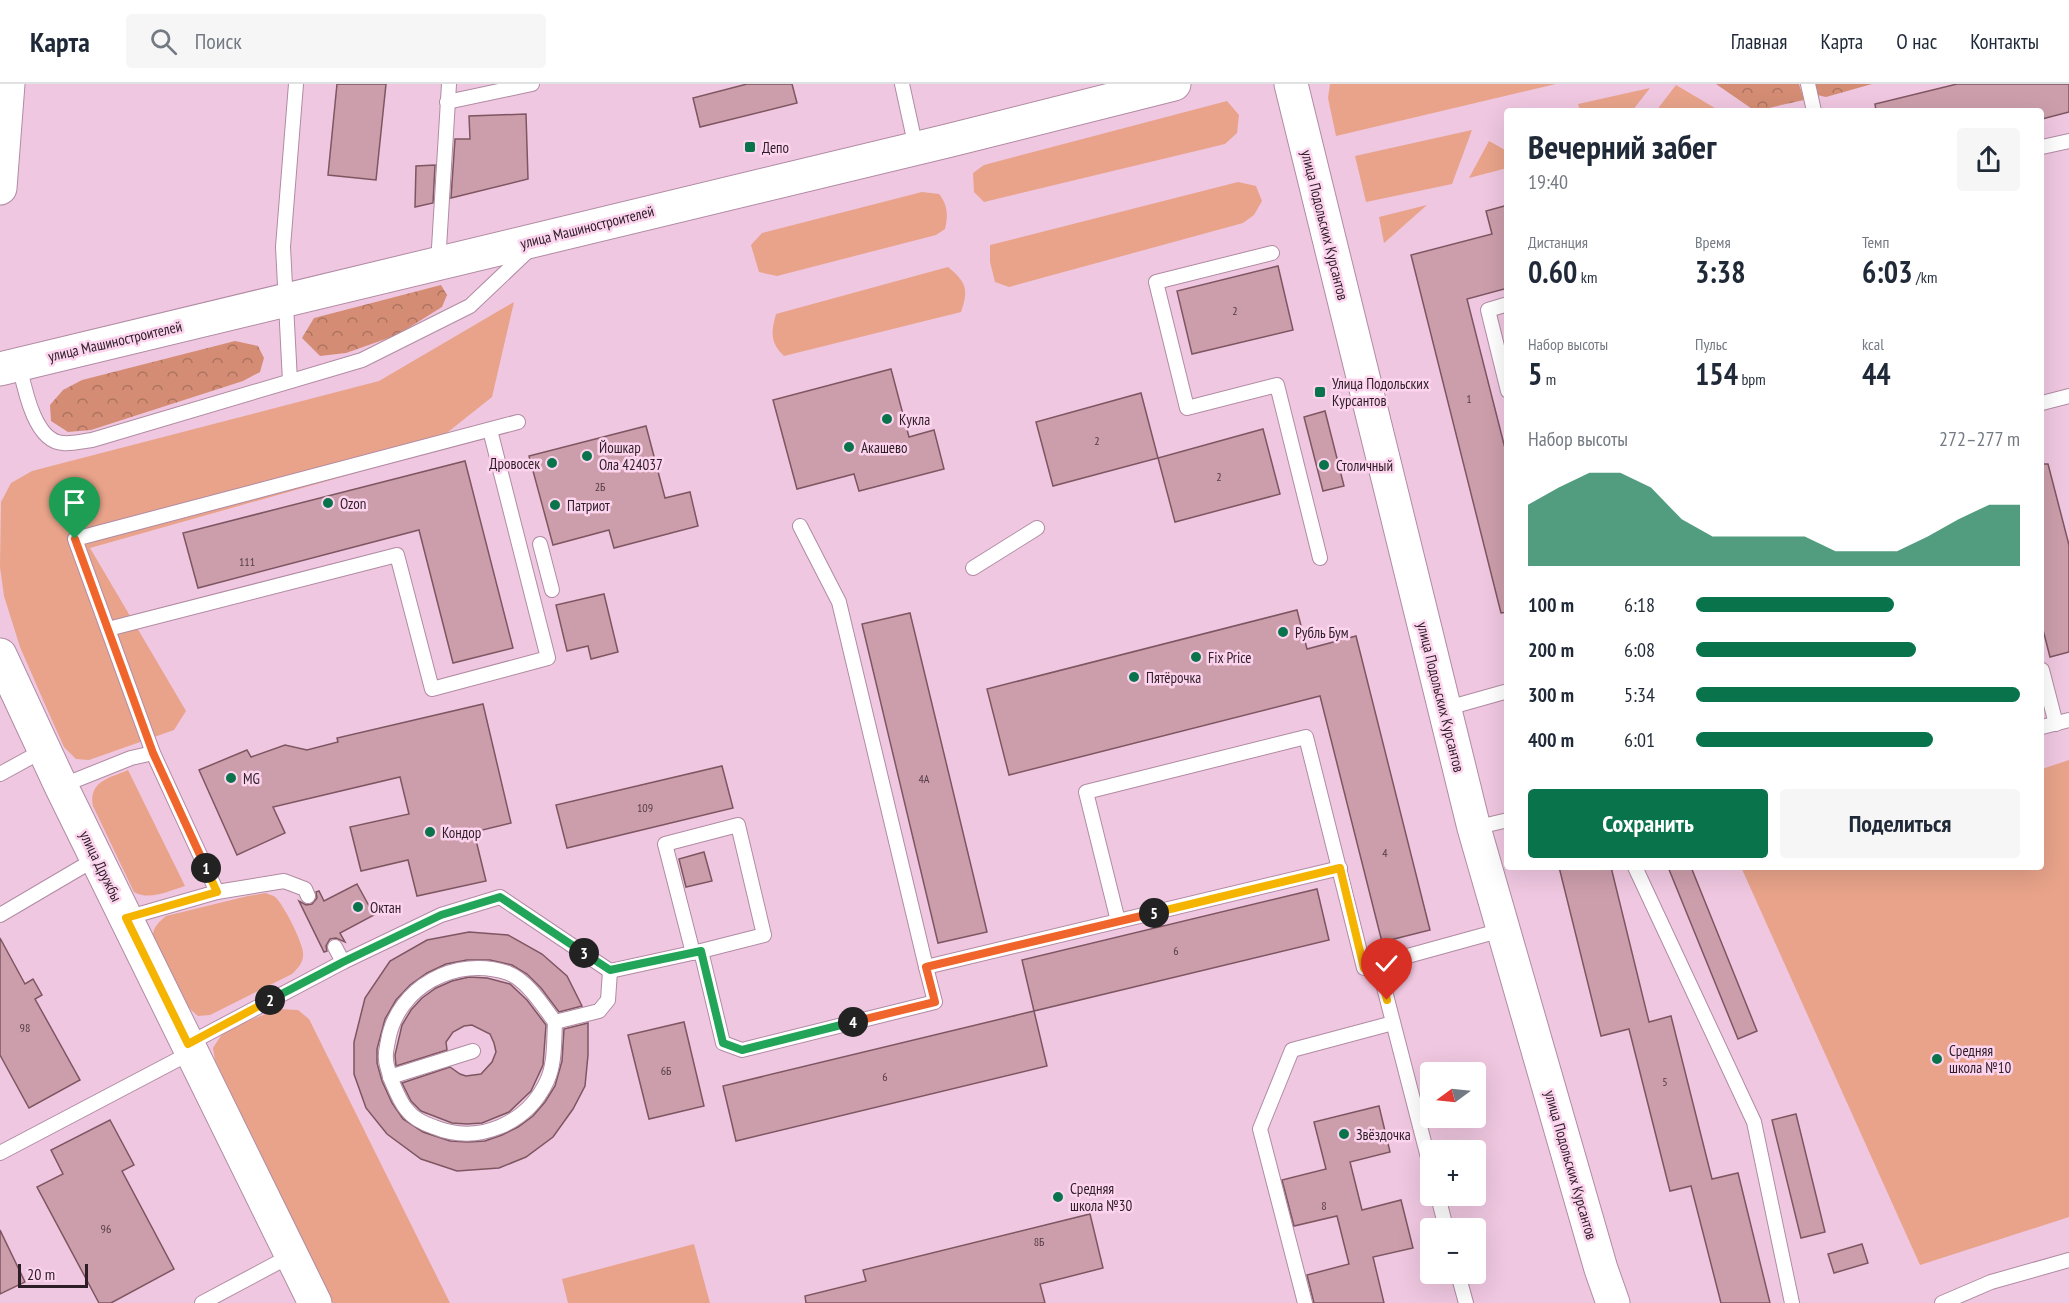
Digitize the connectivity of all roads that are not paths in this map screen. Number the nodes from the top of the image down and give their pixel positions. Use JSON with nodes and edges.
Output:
{"nodes":[{"id":1,"x":8,"y":84,"type":"edge"},
{"id":2,"x":296,"y":84,"type":"edge"},
{"id":3,"x":449,"y":84,"type":"edge"},
{"id":4,"x":532,"y":84,"type":"edge"},
{"id":5,"x":902,"y":84,"type":"edge"},
{"id":6,"x":1174,"y":84,"type":"edge"},
{"id":7,"x":1291,"y":84,"type":"edge"},
{"id":8,"x":1808,"y":84,"type":"edge"},
{"id":9,"x":447,"y":102,"type":"junction"},
{"id":10,"x":1813,"y":108,"type":"edge"},
{"id":11,"x":2069,"y":141,"type":"edge"},
{"id":12,"x":2044,"y":147,"type":"edge"},
{"id":13,"x":916,"y":148,"type":"junction"},
{"id":14,"x":0,"y":188,"type":"edge"},
{"id":15,"x":542,"y":238,"type":"junction"},
{"id":16,"x":1272,"y":253,"type":"dead end"},
{"id":17,"x":438,"y":264,"type":"junction"},
{"id":18,"x":287,"y":301,"type":"junction"},
{"id":19,"x":1504,"y":305,"type":"edge"},
{"id":20,"x":9,"y":366,"type":"edge"},
{"id":21,"x":1504,"y":375,"type":"edge"},
{"id":22,"x":290,"y":381,"type":"junction"},
{"id":23,"x":2069,"y":396,"type":"edge"},
{"id":24,"x":2044,"y":402,"type":"edge"},
{"id":25,"x":518,"y":422,"type":"dead end"},
{"id":26,"x":490,"y":430,"type":"junction"},
{"id":27,"x":800,"y":526,"type":"dead end"},
{"id":28,"x":1037,"y":528,"type":"dead end"},
{"id":29,"x":540,"y":544,"type":"dead end"},
{"id":30,"x":1320,"y":558,"type":"dead end"},
{"id":31,"x":973,"y":568,"type":"dead end"},
{"id":32,"x":552,"y":590,"type":"dead end"},
{"id":33,"x":108,"y":628,"type":"junction"},
{"id":34,"x":0,"y":655,"type":"edge"},
{"id":35,"x":2044,"y":675,"type":"edge"},
{"id":36,"x":1504,"y":692,"type":"edge"},
{"id":37,"x":1444,"y":709,"type":"junction"},
{"id":38,"x":2062,"y":722,"type":"edge"},
{"id":39,"x":2044,"y":726,"type":"edge"},
{"id":40,"x":44,"y":750,"type":"junction"},
{"id":41,"x":153,"y":753,"type":"junction"},
{"id":42,"x":0,"y":774,"type":"edge"},
{"id":43,"x":62,"y":786,"type":"junction"},
{"id":44,"x":1504,"y":821,"type":"edge"},
{"id":45,"x":1474,"y":828,"type":"junction"},
{"id":46,"x":97,"y":858,"type":"junction"},
{"id":47,"x":1340,"y":868,"type":"junction"},
{"id":48,"x":1636,"y":870,"type":"edge"},
{"id":49,"x":217,"y":892,"type":"junction"},
{"id":50,"x":308,"y":896,"type":"dead end"},
{"id":51,"x":0,"y":915,"type":"edge"},
{"id":52,"x":126,"y":918,"type":"junction"},
{"id":53,"x":1118,"y":921,"type":"junction"},
{"id":54,"x":1502,"y":930,"type":"junction"},
{"id":55,"x":335,"y":947,"type":"dead end"},
{"id":56,"x":697,"y":952,"type":"junction"},
{"id":57,"x":343,"y":962,"type":"junction"},
{"id":58,"x":1378,"y":964,"type":"junction"},
{"id":59,"x":926,"y":967,"type":"junction"},
{"id":60,"x":610,"y":970,"type":"junction"},
{"id":61,"x":555,"y":1022,"type":"junction"},
{"id":62,"x":1393,"y":1023,"type":"junction"},
{"id":63,"x":190,"y":1048,"type":"junction"},
{"id":64,"x":473,"y":1051,"type":"dead end"},
{"id":65,"x":390,"y":1077,"type":"junction"},
{"id":66,"x":1423,"y":1140,"type":"edge"},
{"id":67,"x":0,"y":1153,"type":"edge"},
{"id":68,"x":292,"y":1255,"type":"junction"},
{"id":69,"x":2069,"y":1260,"type":"edge"},
{"id":70,"x":1461,"y":1284,"type":"edge"},
{"id":71,"x":202,"y":1303,"type":"edge"},
{"id":72,"x":315,"y":1303,"type":"edge"},
{"id":73,"x":1305,"y":1303,"type":"edge"},
{"id":74,"x":1466,"y":1303,"type":"edge"},
{"id":75,"x":1613,"y":1303,"type":"edge"},
{"id":76,"x":1792,"y":1303,"type":"edge"},
{"id":77,"x":1942,"y":1303,"type":"edge"}],
"edges":[{"from":1,"to":14,"type":"main road"},
{"from":2,"to":18,"type":"lane"},
{"from":3,"to":9,"type":"lane"},
{"from":4,"to":9,"type":"lane"},
{"from":5,"to":13,"type":"lane"},
{"from":6,"to":13,"type":"main road","name":"улица Машиностроителей"},
{"from":7,"to":37,"type":"main road","name":"улица Подольских Курсантов"},
{"from":8,"to":10,"type":"lane"},
{"from":9,"to":17,"type":"lane"},
{"from":11,"to":12,"type":"lane"},
{"from":13,"to":15,"type":"main road","name":"улица Машиностроителей"},
{"from":15,"to":17,"type":"main road","name":"улица Машиностроителей"},
{"from":15,"to":22,"type":"lane"},
{"from":16,"to":30,"type":"lane"},
{"from":17,"to":18,"type":"main road","name":"улица Машиностроителей"},
{"from":18,"to":20,"type":"main road","name":"улица Машиностроителей"},
{"from":18,"to":22,"type":"lane"},
{"from":19,"to":21,"type":"lane"},
{"from":20,"to":22,"type":"lane"},
{"from":23,"to":24,"type":"lane"},
{"from":25,"to":26,"type":"lane"},
{"from":26,"to":33,"type":"lane"},
{"from":26,"to":33,"type":"lane"},
{"from":27,"to":59,"type":"lane"},
{"from":28,"to":31,"type":"lane"},
{"from":29,"to":32,"type":"lane"},
{"from":33,"to":41,"type":"lane"},
{"from":34,"to":40,"type":"main road","name":"улица Дружбы"},
{"from":35,"to":38,"type":"lane"},
{"from":36,"to":37,"type":"lane"},
{"from":37,"to":45,"type":"main road","name":"улица Подольских Курсантов"},
{"from":38,"to":39,"type":"lane"},
{"from":40,"to":42,"type":"lane"},
{"from":40,"to":43,"type":"main road","name":"улица Дружбы"},
{"from":41,"to":43,"type":"lane"},
{"from":41,"to":49,"type":"lane"},
{"from":43,"to":46,"type":"main road","name":"улица Дружбы"},
{"from":44,"to":45,"type":"lane"},
{"from":45,"to":54,"type":"main road","name":"улица Подольских Курсантов"},
{"from":46,"to":51,"type":"lane"},
{"from":46,"to":52,"type":"main road","name":"улица Дружбы"},
{"from":47,"to":53,"type":"lane"},
{"from":47,"to":53,"type":"lane"},
{"from":47,"to":58,"type":"lane"},
{"from":48,"to":76,"type":"lane"},
{"from":49,"to":50,"type":"lane"},
{"from":49,"to":52,"type":"lane"},
{"from":52,"to":63,"type":"main road","name":"улица Дружбы"},
{"from":53,"to":59,"type":"lane"},
{"from":54,"to":58,"type":"lane"},
{"from":54,"to":75,"type":"main road","name":"улица Подольских Курсантов"},
{"from":55,"to":57,"type":"lane"},
{"from":56,"to":56,"type":"lane"},
{"from":56,"to":59,"type":"lane"},
{"from":56,"to":60,"type":"lane"},
{"from":57,"to":60,"type":"lane"},
{"from":57,"to":63,"type":"lane"},
{"from":58,"to":62,"type":"lane"},
{"from":60,"to":61,"type":"lane"},
{"from":61,"to":65,"type":"lane"},
{"from":61,"to":65,"type":"lane"},
{"from":62,"to":66,"type":"lane"},
{"from":62,"to":73,"type":"lane"},
{"from":63,"to":67,"type":"lane"},
{"from":63,"to":68,"type":"main road","name":"улица Дружбы"},
{"from":64,"to":65,"type":"lane"},
{"from":68,"to":71,"type":"lane"},
{"from":68,"to":72,"type":"main road","name":"улица Дружбы"},
{"from":69,"to":77,"type":"lane"},
{"from":70,"to":74,"type":"lane"}]}
